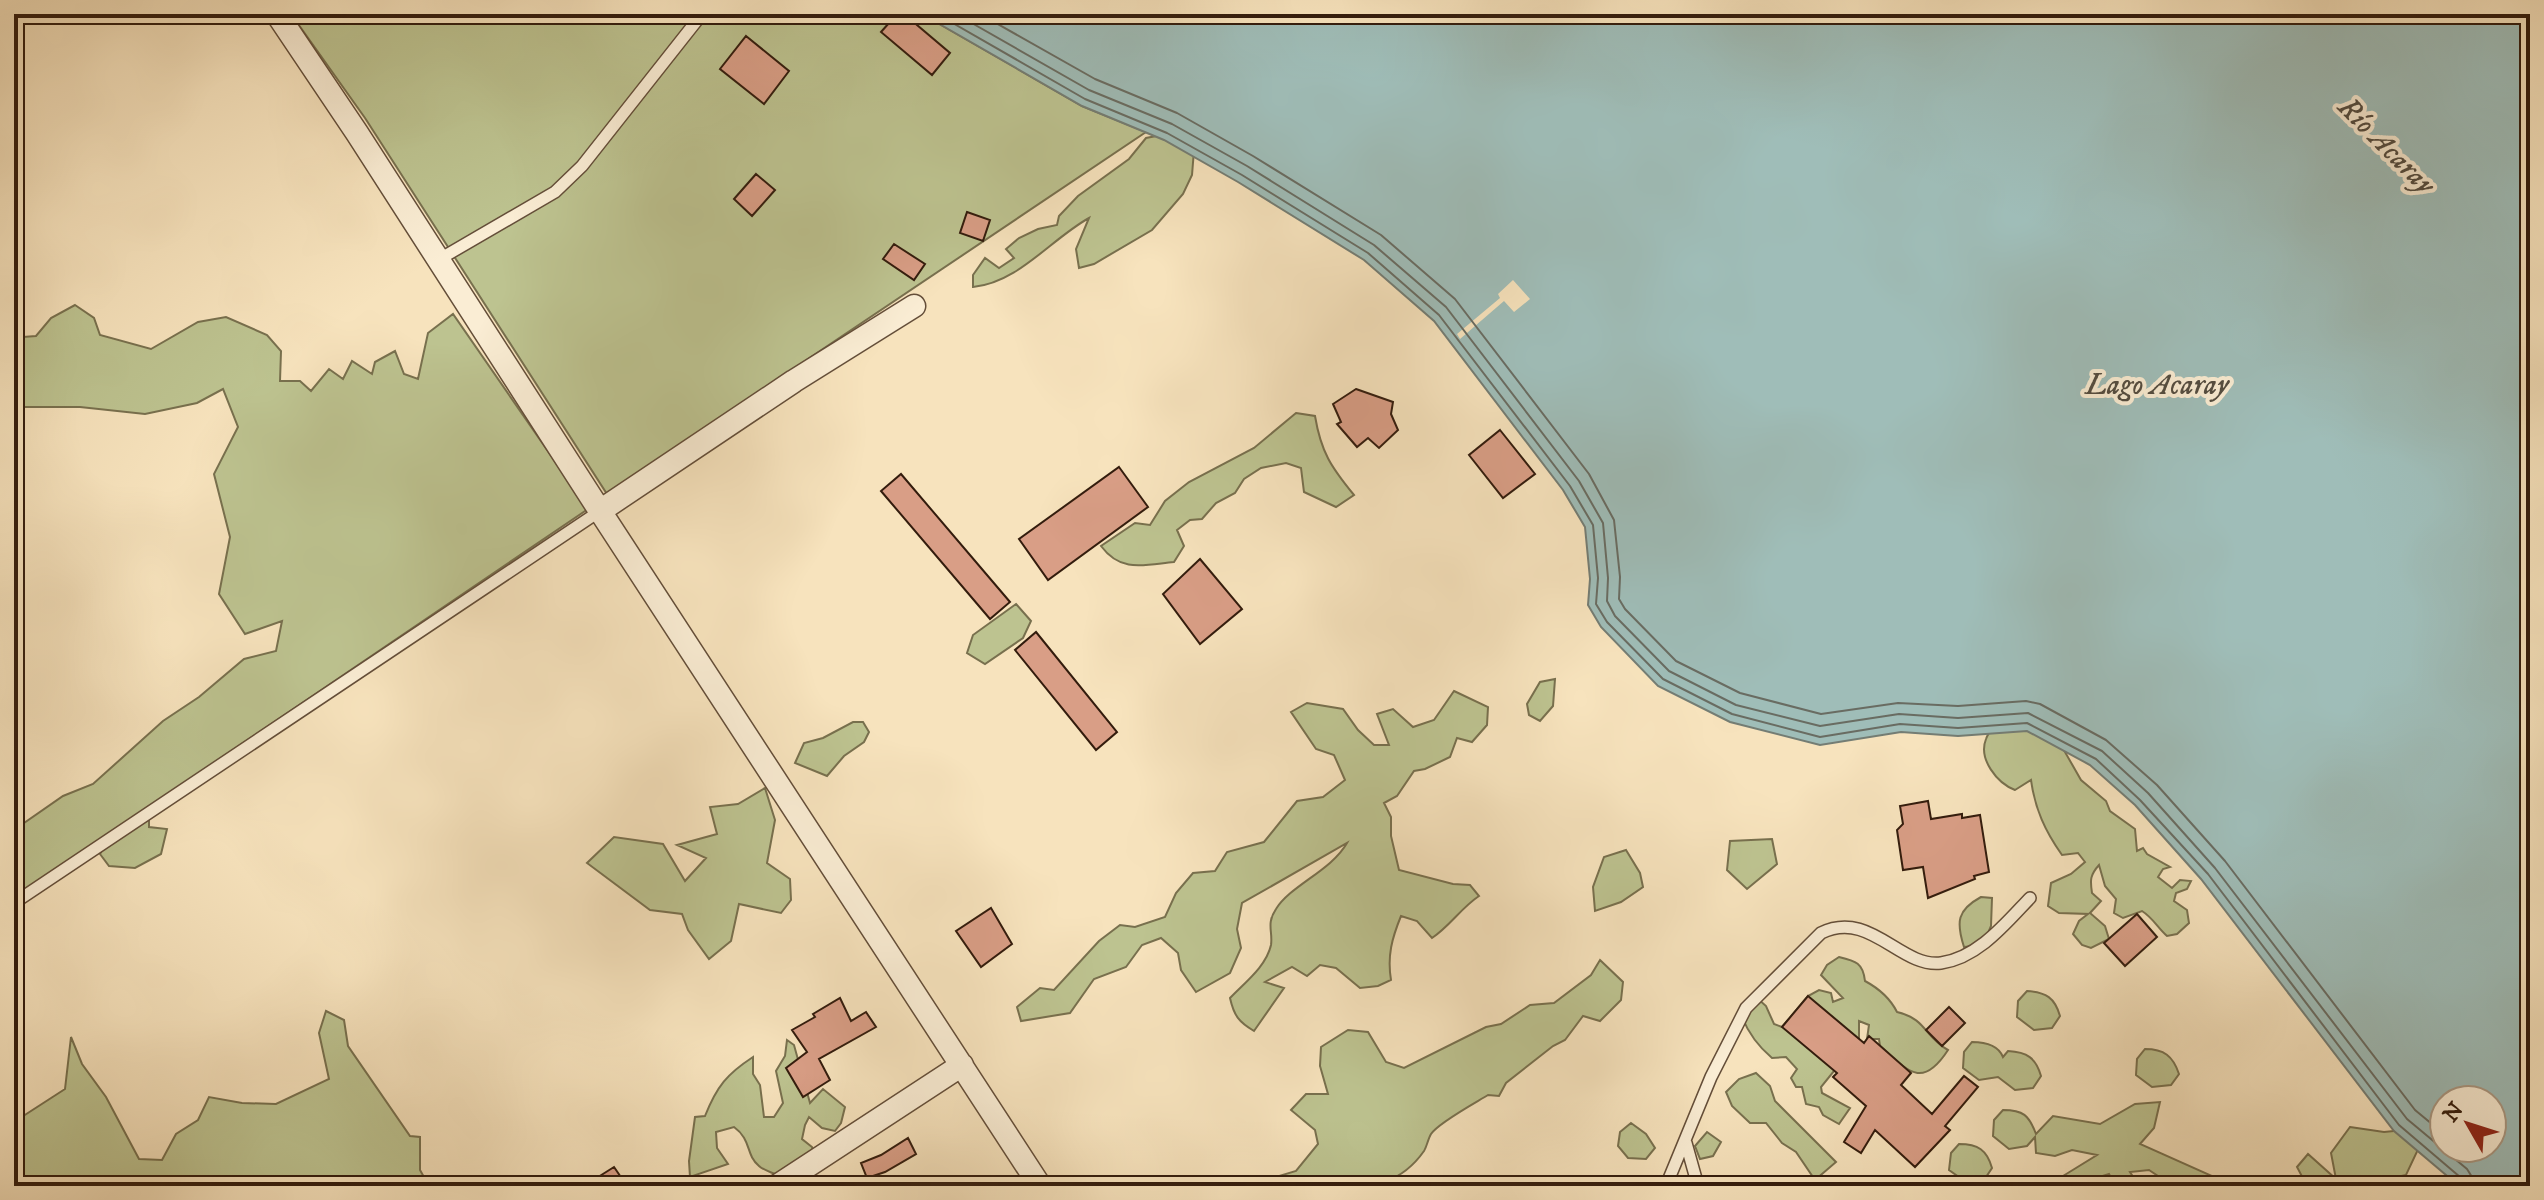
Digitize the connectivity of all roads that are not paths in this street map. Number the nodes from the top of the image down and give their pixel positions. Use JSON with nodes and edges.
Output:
{"nodes":[{"id":1,"x":277,"y":14,"type":"edge"},
{"id":2,"x":702,"y":14,"type":"edge"},
{"id":3,"x":437,"y":260,"type":"junction"},
{"id":4,"x":914,"y":306,"type":"dead end"},
{"id":5,"x":600,"y":511,"type":"junction"},
{"id":6,"x":2030,"y":898,"type":"dead end"},
{"id":7,"x":14,"y":903,"type":"edge"},
{"id":8,"x":962,"y":1065,"type":"junction"},
{"id":9,"x":1686,"y":1143,"type":"junction"},
{"id":10,"x":777,"y":1186,"type":"edge"},
{"id":11,"x":1040,"y":1186,"type":"edge"},
{"id":12,"x":1666,"y":1186,"type":"edge"},
{"id":13,"x":1698,"y":1186,"type":"edge"}],
"edges":[{"from":1,"to":3,"type":"street"},
{"from":2,"to":3,"type":"lane"},
{"from":3,"to":5,"type":"street"},
{"from":4,"to":5,"type":"street"},
{"from":5,"to":7,"type":"lane"},
{"from":5,"to":8,"type":"street"},
{"from":6,"to":9,"type":"lane"},
{"from":8,"to":10,"type":"street"},
{"from":8,"to":11,"type":"street"},
{"from":9,"to":12,"type":"lane"},
{"from":9,"to":13,"type":"lane"}]}
